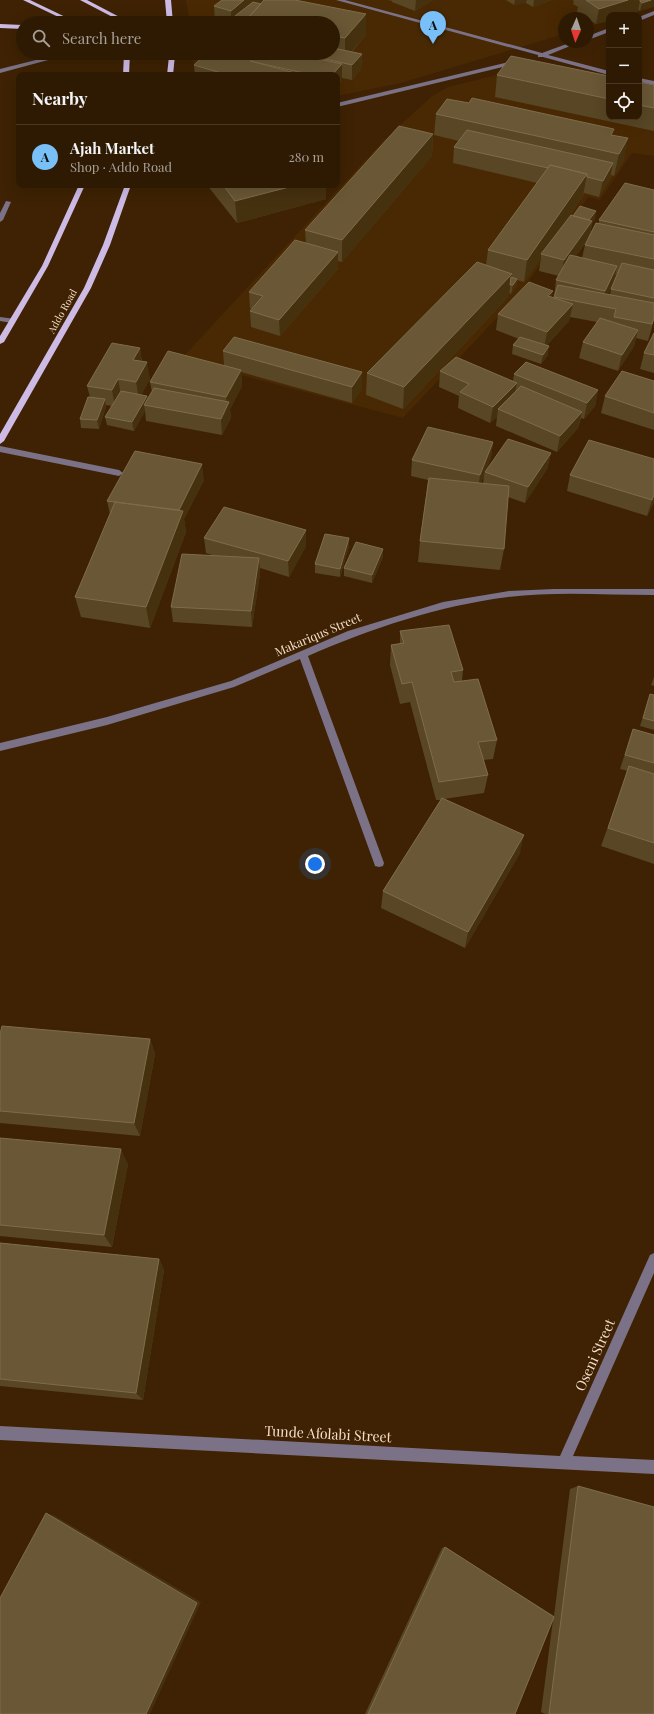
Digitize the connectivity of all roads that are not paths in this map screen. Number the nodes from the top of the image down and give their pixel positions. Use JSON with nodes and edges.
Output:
{"nodes":[{"id":1,"x":26,"y":0,"type":"edge"},
{"id":2,"x":83,"y":0,"type":"edge"},
{"id":3,"x":168,"y":0,"type":"edge"},
{"id":4,"x":339,"y":0,"type":"edge"},
{"id":5,"x":654,"y":13,"type":"edge"},
{"id":6,"x":60,"y":16,"type":"edge"},
{"id":7,"x":114,"y":16,"type":"edge"},
{"id":8,"x":169,"y":16,"type":"edge"},
{"id":9,"x":642,"y":18,"type":"edge"},
{"id":10,"x":0,"y":26,"type":"edge"},
{"id":11,"x":16,"y":27,"type":"edge"},
{"id":12,"x":606,"y":31,"type":"edge"},
{"id":13,"x":594,"y":36,"type":"edge"},
{"id":14,"x":561,"y":48,"type":"edge"},
{"id":15,"x":540,"y":56,"type":"junction"},
{"id":16,"x":533,"y":58,"type":"dead end"},
{"id":17,"x":44,"y":60,"type":"edge"},
{"id":18,"x":127,"y":60,"type":"edge"},
{"id":19,"x":171,"y":60,"type":"edge"},
{"id":20,"x":525,"y":60,"type":"edge"},
{"id":21,"x":0,"y":71,"type":"edge"},
{"id":22,"x":126,"y":72,"type":"edge"},
{"id":23,"x":170,"y":72,"type":"edge"},
{"id":24,"x":606,"y":72,"type":"edge"},
{"id":25,"x":642,"y":81,"type":"edge"},
{"id":26,"x":654,"y":83,"type":"edge"},
{"id":27,"x":340,"y":104,"type":"edge"},
{"id":28,"x":81,"y":188,"type":"edge"},
{"id":29,"x":127,"y":188,"type":"edge"},
{"id":30,"x":8,"y":202,"type":"dead end"},
{"id":31,"x":0,"y":220,"type":"edge"},
{"id":32,"x":0,"y":319,"type":"edge"},
{"id":33,"x":12,"y":320,"type":"junction"},
{"id":34,"x":0,"y":342,"type":"edge"},
{"id":35,"x":0,"y":441,"type":"edge"},
{"id":36,"x":0,"y":449,"type":"edge"},
{"id":37,"x":119,"y":473,"type":"dead end"},
{"id":38,"x":654,"y":592,"type":"edge"},
{"id":39,"x":303,"y":655,"type":"junction"},
{"id":40,"x":0,"y":747,"type":"edge"},
{"id":41,"x":379,"y":864,"type":"dead end"},
{"id":42,"x":654,"y":1259,"type":"edge"},
{"id":43,"x":0,"y":1433,"type":"edge"},
{"id":44,"x":564,"y":1462,"type":"junction"},
{"id":45,"x":654,"y":1467,"type":"edge"}],
"edges":[{"from":1,"to":6,"type":"main road"},
{"from":2,"to":7,"type":"main road"},
{"from":3,"to":8,"type":"main road"},
{"from":4,"to":15,"type":"street"},
{"from":5,"to":9,"type":"street"},
{"from":10,"to":11,"type":"main road"},
{"from":12,"to":13,"type":"street"},
{"from":14,"to":15,"type":"street"},
{"from":15,"to":16,"type":"street"},
{"from":15,"to":24,"type":"street"},
{"from":17,"to":21,"type":"street"},
{"from":18,"to":22,"type":"main road"},
{"from":19,"to":23,"type":"main road"},
{"from":20,"to":27,"type":"street"},
{"from":25,"to":26,"type":"street"},
{"from":28,"to":33,"type":"main road"},
{"from":29,"to":35,"type":"main road","name":"Addo Road"},
{"from":30,"to":31,"type":"street"},
{"from":32,"to":33,"type":"street"},
{"from":33,"to":34,"type":"main road"},
{"from":36,"to":37,"type":"street"},
{"from":38,"to":39,"type":"street","name":"Makariqus Street"},
{"from":39,"to":40,"type":"street","name":"Makariqus Street"},
{"from":39,"to":41,"type":"street"},
{"from":42,"to":44,"type":"street","name":"Oseni Street"},
{"from":43,"to":44,"type":"street","name":"Tunde Afolabi Street"},
{"from":44,"to":45,"type":"street","name":"Tunde Afolabi Street"}]}
